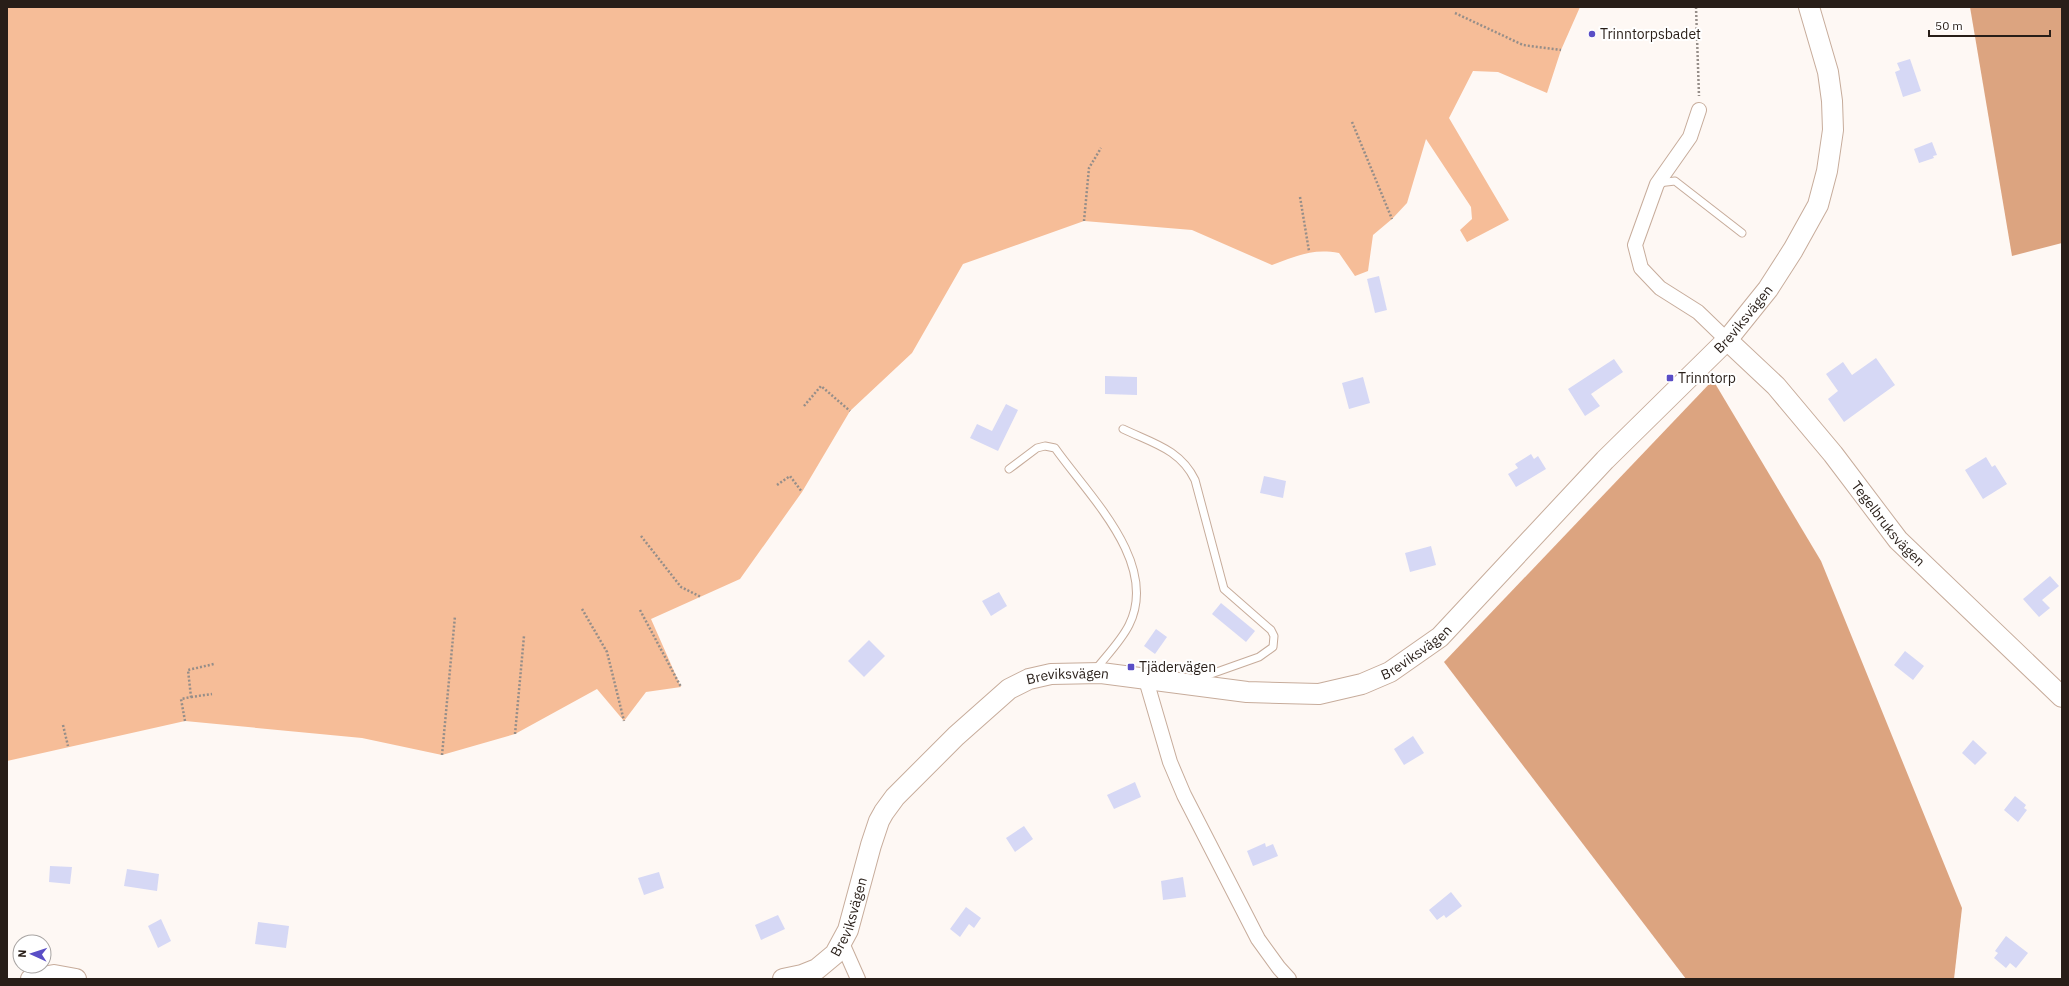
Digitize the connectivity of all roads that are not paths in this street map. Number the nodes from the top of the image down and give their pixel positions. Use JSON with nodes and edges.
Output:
{"nodes":[{"id":1,"x":1809,"y":7,"type":"edge"},
{"id":2,"x":1699,"y":110,"type":"road end"},
{"id":3,"x":1657,"y":184,"type":"junction"},
{"id":4,"x":1742,"y":233,"type":"dead end"},
{"id":5,"x":1727,"y":340,"type":"junction"},
{"id":6,"x":1123,"y":430,"type":"dead end"},
{"id":7,"x":1009,"y":469,"type":"dead end"},
{"id":8,"x":1094,"y":673,"type":"junction"},
{"id":9,"x":1146,"y":680,"type":"junction"},
{"id":10,"x":1182,"y":684,"type":"junction"},
{"id":11,"x":2062,"y":697,"type":"edge"},
{"id":12,"x":842,"y":943,"type":"junction"},
{"id":13,"x":31,"y":979,"type":"edge"},
{"id":14,"x":76,"y":979,"type":"edge"},
{"id":15,"x":783,"y":979,"type":"edge"},
{"id":16,"x":858,"y":979,"type":"edge"},
{"id":17,"x":1289,"y":979,"type":"edge"}],
"edges":[{"from":1,"to":5,"type":"main road","name":"Breviksvägen"},
{"from":2,"to":3,"type":"street"},
{"from":3,"to":4,"type":"lane"},
{"from":3,"to":5,"type":"street"},
{"from":5,"to":10,"type":"main road","name":"Breviksvägen"},
{"from":5,"to":11,"type":"main road","name":"Tegelbruksvägen"},
{"from":6,"to":10,"type":"lane"},
{"from":7,"to":8,"type":"lane"},
{"from":8,"to":9,"type":"main road","name":"Breviksvägen"},
{"from":8,"to":12,"type":"main road","name":"Breviksvägen"},
{"from":9,"to":10,"type":"main road","name":"Breviksvägen"},
{"from":9,"to":17,"type":"street"},
{"from":12,"to":15,"type":"main road","name":"Breviksvägen"},
{"from":12,"to":16,"type":"street"},
{"from":13,"to":14,"type":"main road"}]}
